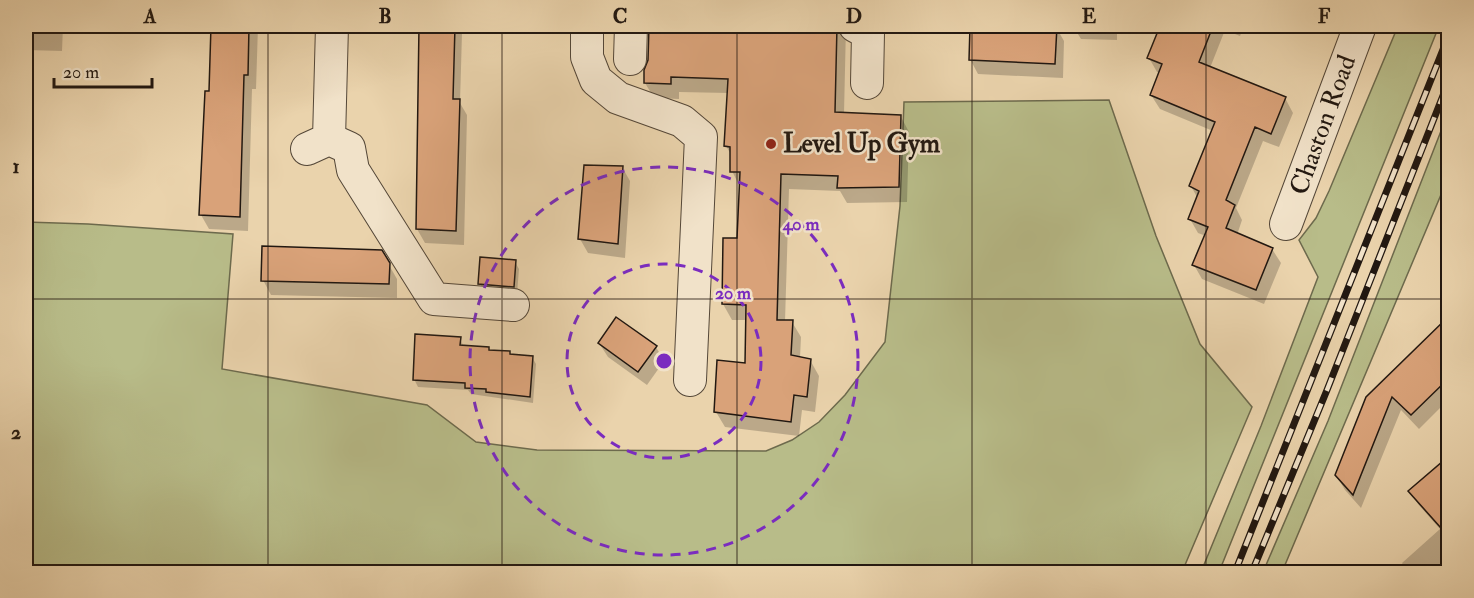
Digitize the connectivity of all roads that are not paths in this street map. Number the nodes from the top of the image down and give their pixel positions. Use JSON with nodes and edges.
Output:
{"nodes":[{"id":1,"x":332,"y":26,"type":"edge"},
{"id":2,"x":587,"y":26,"type":"edge"},
{"id":3,"x":631,"y":26,"type":"edge"},
{"id":4,"x":855,"y":26,"type":"edge"},
{"id":5,"x":1360,"y":26,"type":"edge"},
{"id":6,"x":630,"y":59,"type":"dead end"},
{"id":7,"x":867,"y":83,"type":"dead end"},
{"id":8,"x":1286,"y":224,"type":"dead end"},
{"id":9,"x":513,"y":305,"type":"dead end"},
{"id":10,"x":690,"y":380,"type":"dead end"}],
"edges":[{"from":1,"to":9,"type":"street"},
{"from":2,"to":10,"type":"street"},
{"from":3,"to":6,"type":"street"},
{"from":4,"to":7,"type":"street"},
{"from":5,"to":8,"type":"street","name":"Chaston Road"}]}
